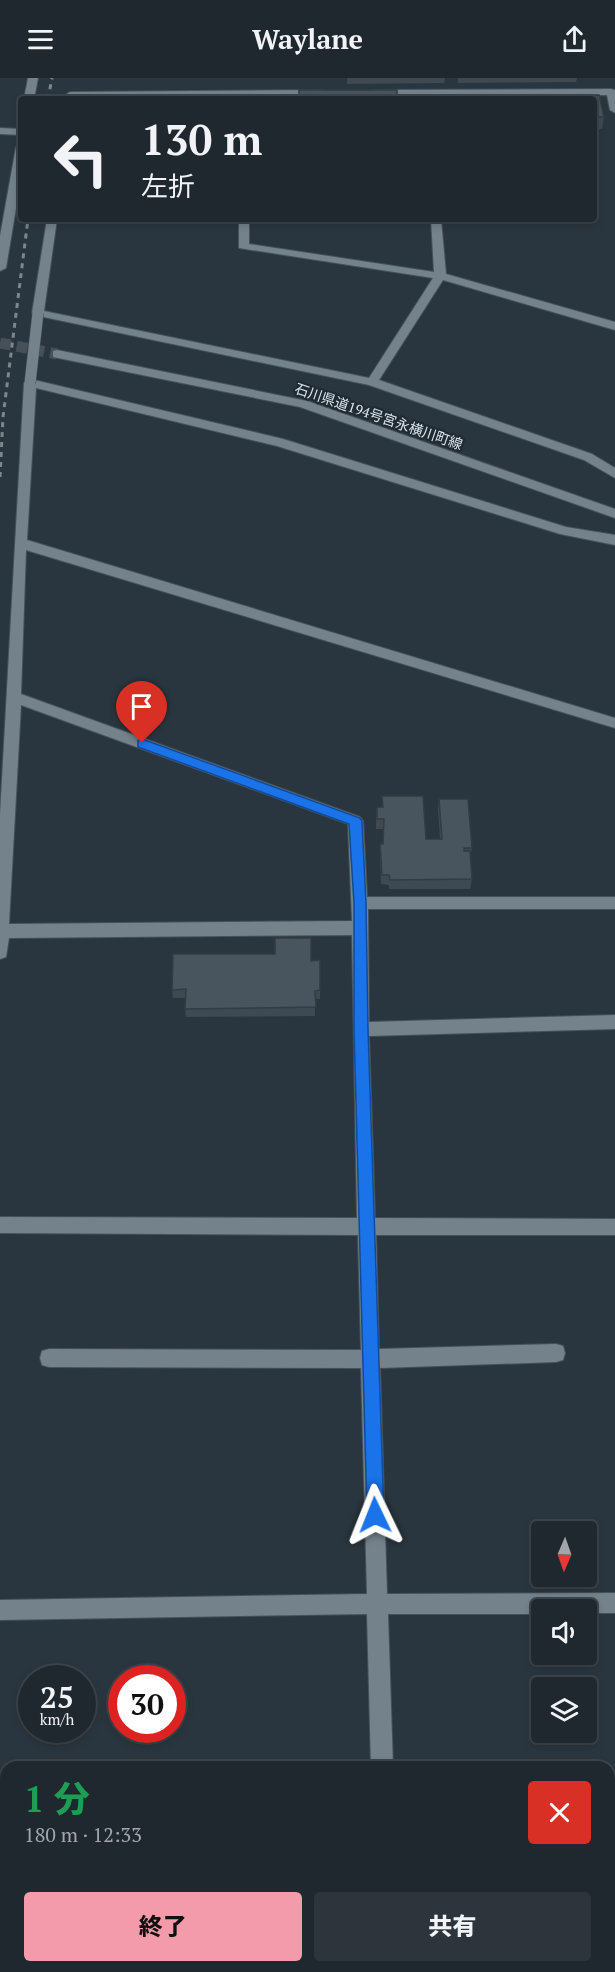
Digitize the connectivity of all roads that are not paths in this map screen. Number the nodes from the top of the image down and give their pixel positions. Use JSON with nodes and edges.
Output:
{"nodes":[{"id":1,"x":33,"y":78,"type":"edge"},
{"id":2,"x":608,"y":78,"type":"edge"},
{"id":3,"x":613,"y":92,"type":"edge"},
{"id":4,"x":331,"y":93,"type":"edge"},
{"id":5,"x":367,"y":93,"type":"edge"},
{"id":6,"x":71,"y":94,"type":"edge"},
{"id":7,"x":30,"y":96,"type":"edge"},
{"id":8,"x":248,"y":96,"type":"edge"},
{"id":9,"x":426,"y":96,"type":"edge"},
{"id":10,"x":615,"y":110,"type":"edge"},
{"id":11,"x":0,"y":131,"type":"edge"},
{"id":12,"x":18,"y":132,"type":"edge"},
{"id":13,"x":18,"y":164,"type":"edge"},
{"id":14,"x":52,"y":222,"type":"edge"},
{"id":15,"x":244,"y":222,"type":"edge"},
{"id":16,"x":435,"y":222,"type":"edge"},
{"id":17,"x":0,"y":268,"type":"edge"},
{"id":18,"x":440,"y":276,"type":"junction"},
{"id":19,"x":38,"y":313,"type":"junction"},
{"id":20,"x":614,"y":323,"type":"edge"},
{"id":21,"x":57,"y":354,"type":"tunnel mouth"},
{"id":22,"x":372,"y":382,"type":"junction"},
{"id":23,"x":30,"y":383,"type":"junction"},
{"id":24,"x":615,"y":474,"type":"edge"},
{"id":25,"x":615,"y":514,"type":"edge"},
{"id":26,"x":615,"y":540,"type":"edge"},
{"id":27,"x":20,"y":543,"type":"junction"},
{"id":28,"x":15,"y":697,"type":"junction"},
{"id":29,"x":615,"y":723,"type":"edge"},
{"id":30,"x":360,"y":903,"type":"junction"},
{"id":31,"x":615,"y":903,"type":"edge"},
{"id":32,"x":360,"y":928,"type":"junction"},
{"id":33,"x":1,"y":931,"type":"edge"},
{"id":34,"x":0,"y":952,"type":"edge"},
{"id":35,"x":615,"y":1022,"type":"edge"},
{"id":36,"x":361,"y":1029,"type":"junction"},
{"id":37,"x":0,"y":1225,"type":"edge"},
{"id":38,"x":367,"y":1227,"type":"junction"},
{"id":39,"x":615,"y":1227,"type":"edge"},
{"id":40,"x":556,"y":1353,"type":"dead end"},
{"id":41,"x":49,"y":1358,"type":"dead end"},
{"id":42,"x":371,"y":1359,"type":"junction"},
{"id":43,"x":615,"y":1603,"type":"edge"},
{"id":44,"x":378,"y":1604,"type":"junction"},
{"id":45,"x":0,"y":1610,"type":"edge"},
{"id":46,"x":382,"y":1761,"type":"edge"}],
"edges":[{"from":1,"to":7,"type":"street"},
{"from":2,"to":3,"type":"street"},
{"from":3,"to":9,"type":"street"},
{"from":3,"to":10,"type":"street"},
{"from":4,"to":8,"type":"street"},
{"from":5,"to":9,"type":"street"},
{"from":6,"to":8,"type":"street"},
{"from":11,"to":12,"type":"street"},
{"from":13,"to":17,"type":"street"},
{"from":14,"to":19,"type":"street"},
{"from":15,"to":18,"type":"street"},
{"from":16,"to":18,"type":"street"},
{"from":18,"to":20,"type":"street"},
{"from":18,"to":22,"type":"street"},
{"from":19,"to":22,"type":"street"},
{"from":19,"to":23,"type":"street","bridge":true},
{"from":21,"to":25,"type":"street","name":"石川県道194号宮永横川町線"},
{"from":22,"to":24,"type":"street"},
{"from":23,"to":26,"type":"street"},
{"from":23,"to":27,"type":"street"},
{"from":27,"to":28,"type":"street"},
{"from":27,"to":29,"type":"street"},
{"from":28,"to":30,"type":"street"},
{"from":28,"to":33,"type":"street"},
{"from":30,"to":31,"type":"street"},
{"from":30,"to":32,"type":"street"},
{"from":32,"to":33,"type":"street"},
{"from":32,"to":36,"type":"street"},
{"from":33,"to":34,"type":"street"},
{"from":35,"to":36,"type":"street"},
{"from":36,"to":38,"type":"street"},
{"from":37,"to":38,"type":"street"},
{"from":38,"to":39,"type":"street"},
{"from":38,"to":42,"type":"street"},
{"from":40,"to":42,"type":"street"},
{"from":41,"to":42,"type":"street"},
{"from":42,"to":44,"type":"street"},
{"from":43,"to":44,"type":"street"},
{"from":44,"to":45,"type":"street"},
{"from":44,"to":46,"type":"street"}]}
